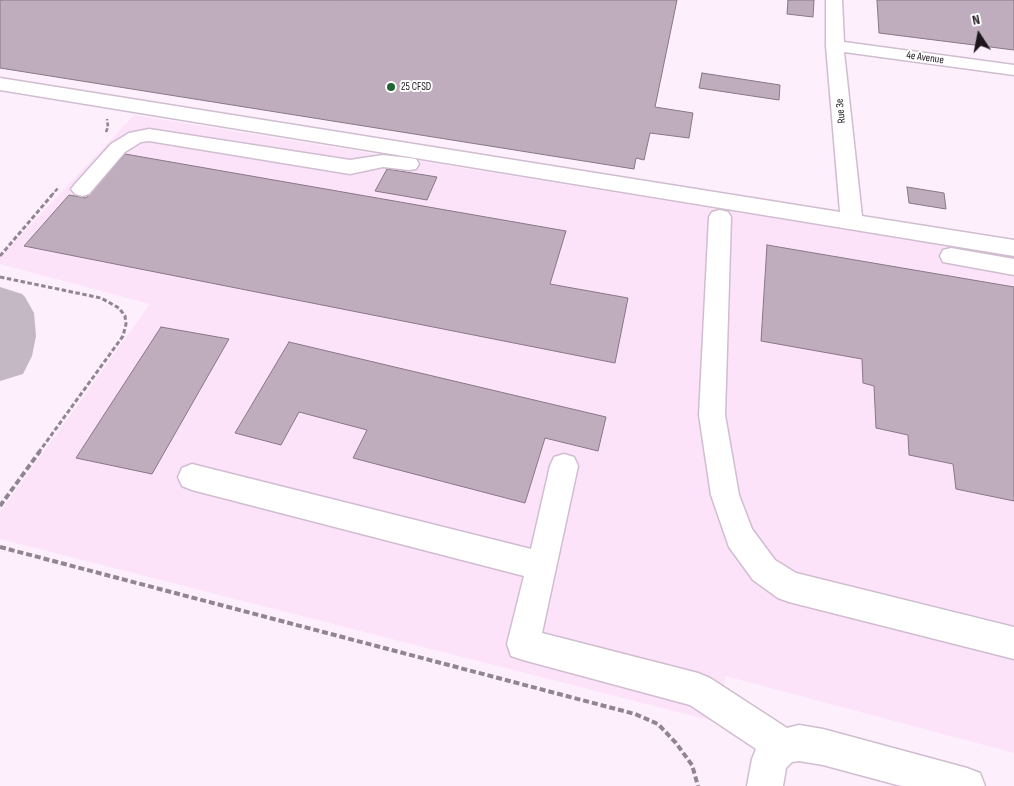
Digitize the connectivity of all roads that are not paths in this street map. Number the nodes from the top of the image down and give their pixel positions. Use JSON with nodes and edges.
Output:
{"nodes":[{"id":1,"x":834,"y":0,"type":"edge"},
{"id":2,"x":835,"y":46,"type":"junction"},
{"id":3,"x":1014,"y":70,"type":"edge"},
{"id":4,"x":0,"y":84,"type":"edge"},
{"id":5,"x":73,"y":185,"type":"road end"},
{"id":6,"x":720,"y":217,"type":"junction"},
{"id":7,"x":852,"y":221,"type":"junction"},
{"id":8,"x":1014,"y":248,"type":"edge"},
{"id":9,"x":1014,"y":267,"type":"edge"},
{"id":10,"x":564,"y":466,"type":"dead end"},
{"id":11,"x":192,"y":477,"type":"dead end"},
{"id":12,"x":542,"y":566,"type":"junction"},
{"id":13,"x":1014,"y":643,"type":"edge"},
{"id":14,"x":783,"y":746,"type":"junction"},
{"id":15,"x":765,"y":786,"type":"edge"},
{"id":16,"x":967,"y":786,"type":"edge"}],
"edges":[{"from":1,"to":2,"type":"street","name":"Rue 3e"},
{"from":2,"to":3,"type":"street","name":"4e Avenue"},
{"from":2,"to":7,"type":"street","name":"Rue 3e"},
{"from":4,"to":7,"type":"street"},
{"from":5,"to":6,"type":"street"},
{"from":6,"to":9,"type":"street"},
{"from":6,"to":13,"type":"street"},
{"from":7,"to":8,"type":"street"},
{"from":10,"to":12,"type":"street"},
{"from":11,"to":12,"type":"street"},
{"from":12,"to":14,"type":"street"},
{"from":14,"to":15,"type":"street"},
{"from":14,"to":16,"type":"street"}]}
